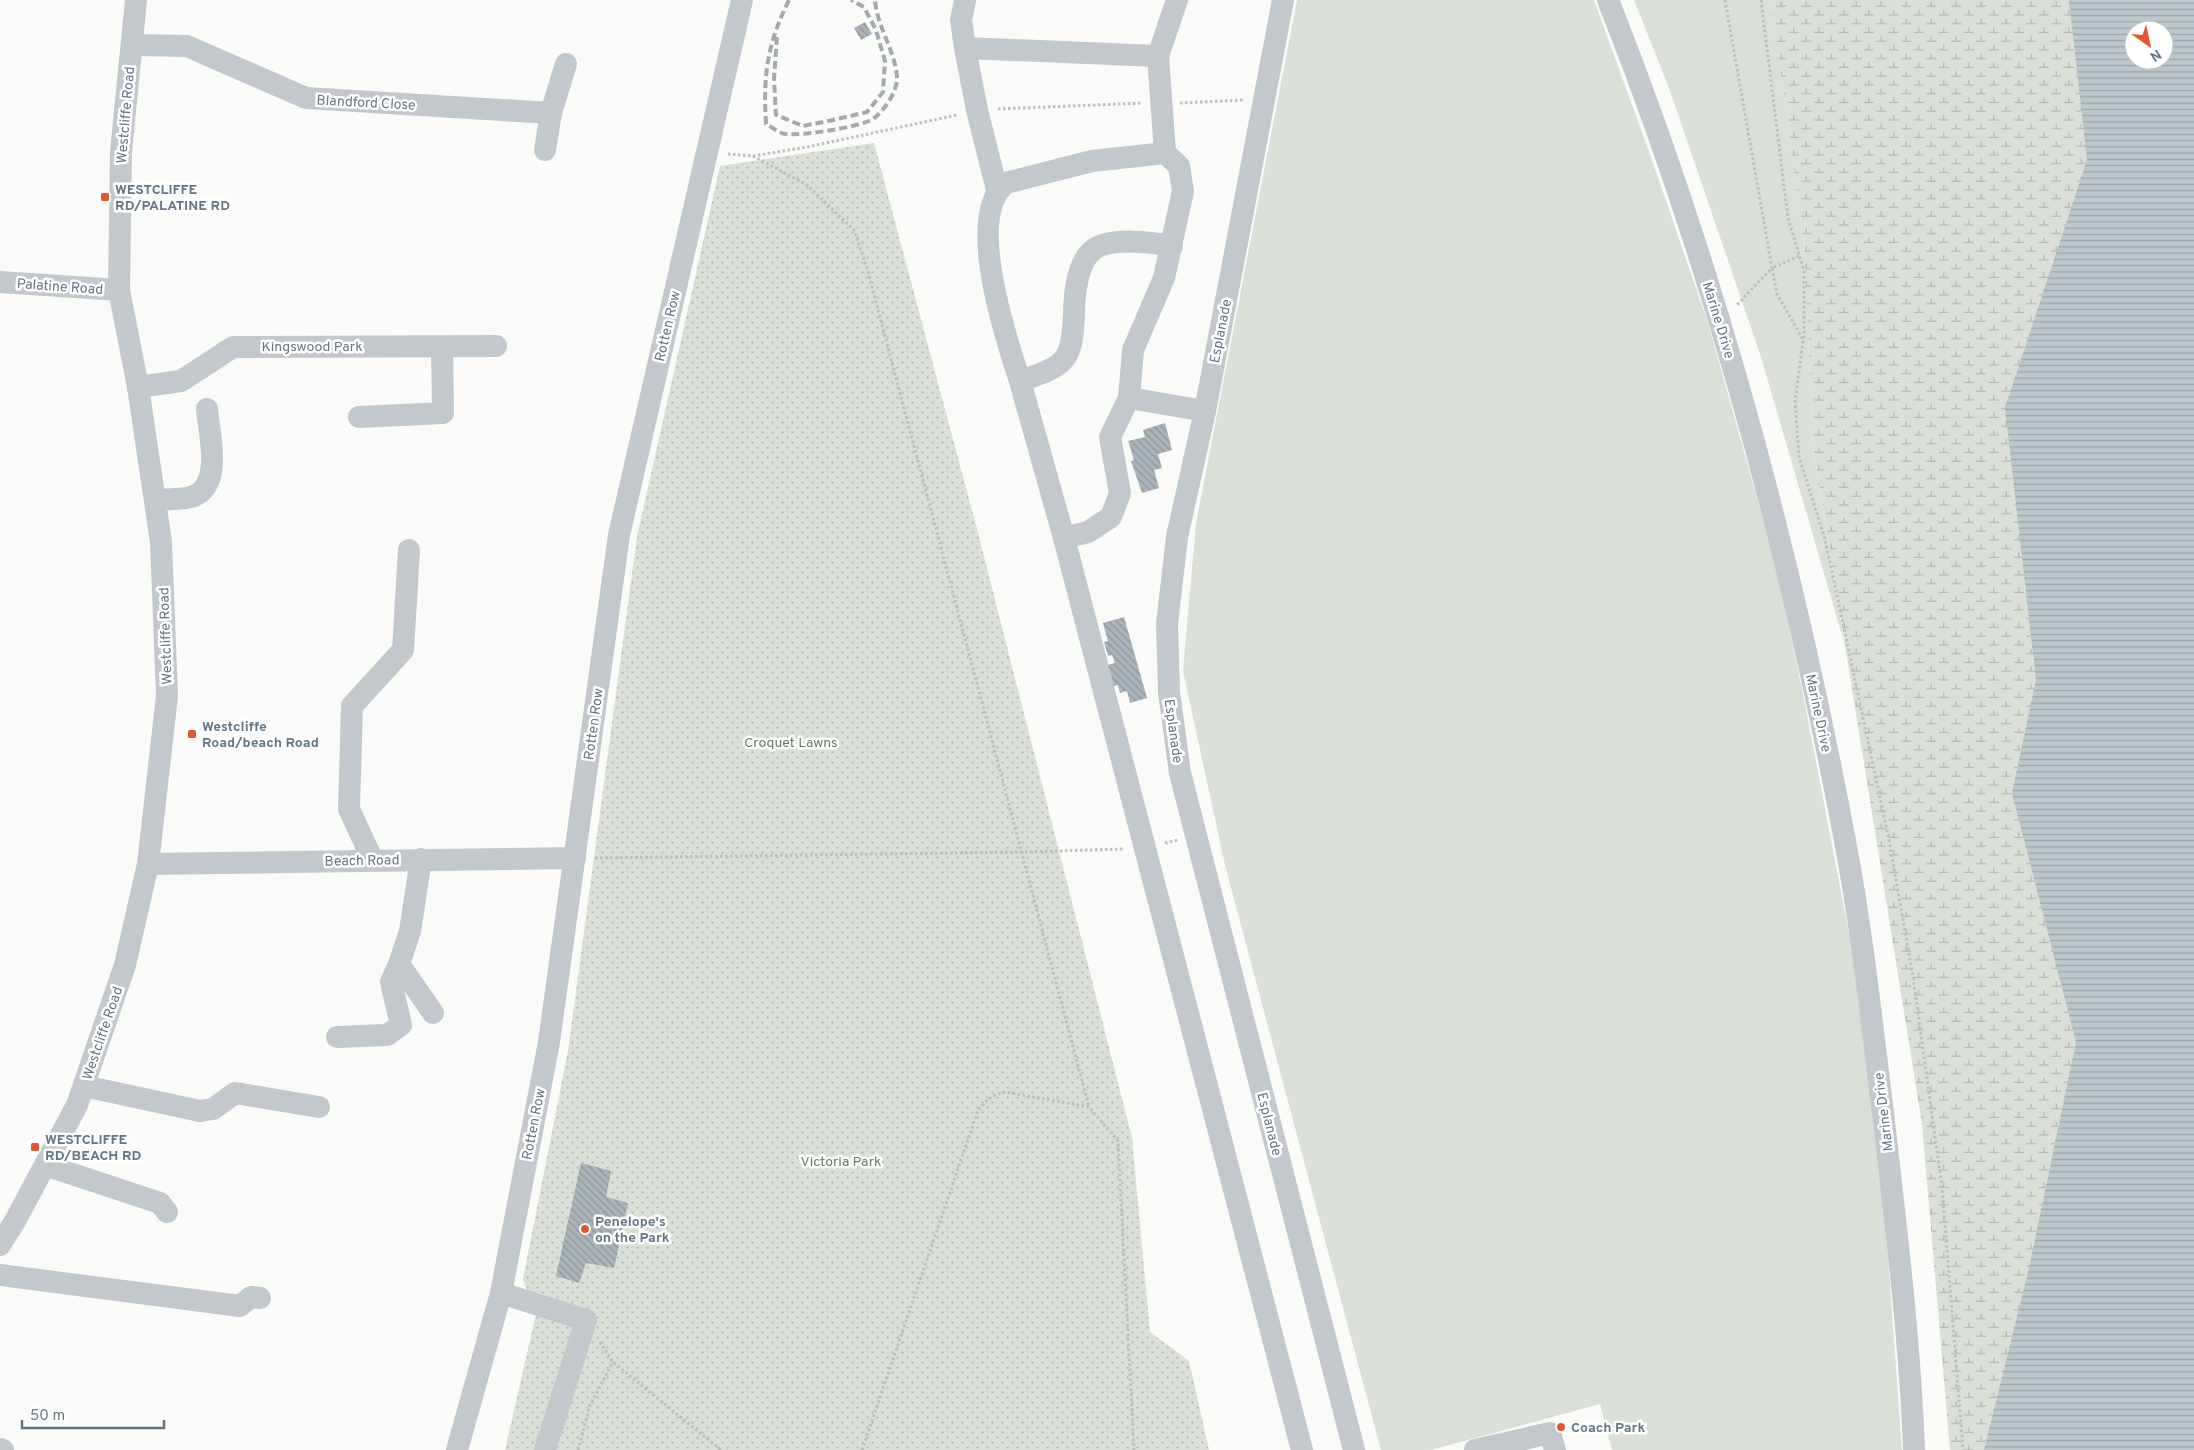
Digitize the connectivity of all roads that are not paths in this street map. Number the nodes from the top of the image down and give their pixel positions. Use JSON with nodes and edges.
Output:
{"nodes":[{"id":1,"x":136,"y":0,"type":"edge"},
{"id":2,"x":742,"y":0,"type":"edge"},
{"id":3,"x":965,"y":0,"type":"edge"},
{"id":4,"x":1177,"y":0,"type":"edge"},
{"id":5,"x":1283,"y":0,"type":"edge"},
{"id":6,"x":1608,"y":0,"type":"edge"},
{"id":7,"x":132,"y":45,"type":"junction"},
{"id":8,"x":965,"y":48,"type":"junction"},
{"id":9,"x":1158,"y":56,"type":"junction"},
{"id":10,"x":566,"y":64,"type":"dead end"},
{"id":11,"x":551,"y":113,"type":"junction"},
{"id":12,"x":545,"y":150,"type":"dead end"},
{"id":13,"x":1165,"y":153,"type":"junction"},
{"id":14,"x":997,"y":190,"type":"junction"},
{"id":15,"x":1172,"y":246,"type":"junction"},
{"id":16,"x":0,"y":282,"type":"edge"},
{"id":17,"x":119,"y":290,"type":"junction"},
{"id":18,"x":496,"y":346,"type":"dead end"},
{"id":19,"x":442,"y":347,"type":"junction"},
{"id":20,"x":1020,"y":381,"type":"junction"},
{"id":21,"x":138,"y":386,"type":"junction"},
{"id":22,"x":1129,"y":398,"type":"junction"},
{"id":23,"x":207,"y":409,"type":"dead end"},
{"id":24,"x":1205,"y":411,"type":"junction"},
{"id":25,"x":359,"y":417,"type":"dead end"},
{"id":26,"x":155,"y":500,"type":"junction"},
{"id":27,"x":1064,"y":538,"type":"junction"},
{"id":28,"x":409,"y":550,"type":"dead end"},
{"id":29,"x":575,"y":858,"type":"junction"},
{"id":30,"x":372,"y":859,"type":"junction"},
{"id":31,"x":421,"y":859,"type":"junction"},
{"id":32,"x":148,"y":864,"type":"junction"},
{"id":33,"x":399,"y":964,"type":"junction"},
{"id":34,"x":433,"y":1013,"type":"dead end"},
{"id":35,"x":337,"y":1037,"type":"dead end"},
{"id":36,"x":84,"y":1086,"type":"junction"},
{"id":37,"x":319,"y":1107,"type":"dead end"},
{"id":38,"x":45,"y":1165,"type":"junction"},
{"id":39,"x":167,"y":1212,"type":"dead end"},
{"id":40,"x":0,"y":1245,"type":"edge"},
{"id":41,"x":0,"y":1275,"type":"edge"},
{"id":42,"x":501,"y":1293,"type":"junction"},
{"id":43,"x":260,"y":1298,"type":"dead end"},
{"id":44,"x":458,"y":1450,"type":"edge"},
{"id":45,"x":545,"y":1450,"type":"edge"},
{"id":46,"x":1302,"y":1450,"type":"edge"},
{"id":47,"x":1354,"y":1450,"type":"edge"},
{"id":48,"x":1475,"y":1450,"type":"edge"},
{"id":49,"x":1555,"y":1450,"type":"edge"},
{"id":50,"x":1914,"y":1450,"type":"edge"}],
"edges":[{"from":1,"to":7,"type":"street","name":"Westcliffe Road"},
{"from":2,"to":29,"type":"street","name":"Rotten Row"},
{"from":3,"to":8,"type":"street"},
{"from":4,"to":9,"type":"street"},
{"from":5,"to":24,"type":"street","name":"Esplanade"},
{"from":6,"to":50,"type":"street","name":"Marine Drive"},
{"from":7,"to":11,"type":"street","name":"Blandford Close"},
{"from":7,"to":17,"type":"street","name":"Westcliffe Road"},
{"from":8,"to":9,"type":"street"},
{"from":8,"to":14,"type":"street"},
{"from":9,"to":13,"type":"street"},
{"from":10,"to":11,"type":"street"},
{"from":11,"to":12,"type":"street"},
{"from":13,"to":14,"type":"street"},
{"from":13,"to":15,"type":"street"},
{"from":14,"to":20,"type":"street"},
{"from":15,"to":20,"type":"street"},
{"from":15,"to":22,"type":"street"},
{"from":16,"to":17,"type":"street","name":"Palatine Road"},
{"from":17,"to":21,"type":"street","name":"Westcliffe Road"},
{"from":18,"to":19,"type":"street","name":"Kingswood Park"},
{"from":19,"to":21,"type":"street","name":"Kingswood Park"},
{"from":19,"to":25,"type":"street"},
{"from":20,"to":27,"type":"street"},
{"from":21,"to":26,"type":"street","name":"Westcliffe Road"},
{"from":22,"to":24,"type":"street"},
{"from":22,"to":27,"type":"street"},
{"from":23,"to":26,"type":"street"},
{"from":24,"to":47,"type":"street","name":"Esplanade"},
{"from":26,"to":32,"type":"street","name":"Westcliffe Road"},
{"from":27,"to":46,"type":"street"},
{"from":28,"to":30,"type":"street"},
{"from":29,"to":31,"type":"street","name":"Beach Road"},
{"from":29,"to":42,"type":"street","name":"Rotten Row"},
{"from":30,"to":31,"type":"street","name":"Beach Road"},
{"from":30,"to":32,"type":"street","name":"Beach Road"},
{"from":31,"to":33,"type":"street"},
{"from":32,"to":36,"type":"street","name":"Westcliffe Road"},
{"from":33,"to":34,"type":"street"},
{"from":33,"to":35,"type":"street"},
{"from":36,"to":37,"type":"street"},
{"from":36,"to":38,"type":"street","name":"Westcliffe Road"},
{"from":38,"to":39,"type":"street"},
{"from":38,"to":40,"type":"street","name":"Westcliffe Road"},
{"from":41,"to":43,"type":"street"},
{"from":42,"to":44,"type":"street","name":"Rotten Row"},
{"from":42,"to":45,"type":"street"},
{"from":48,"to":49,"type":"street"}]}
